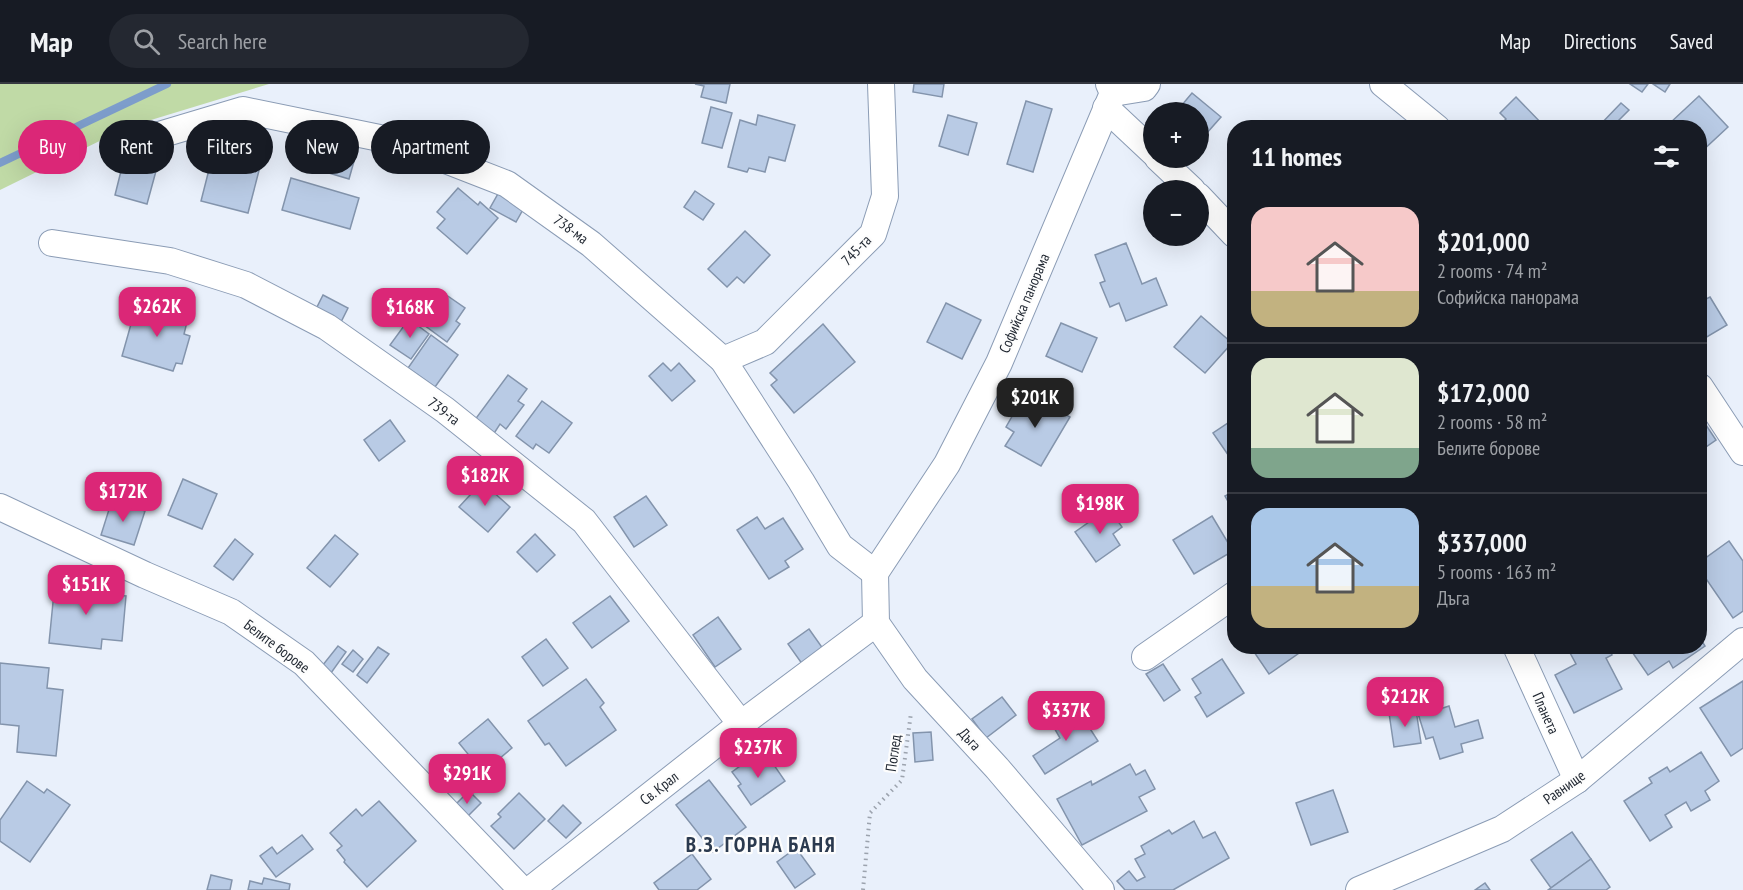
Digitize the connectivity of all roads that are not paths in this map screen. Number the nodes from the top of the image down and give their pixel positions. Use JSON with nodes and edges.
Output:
{"nodes":[{"id":1,"x":881,"y":84,"type":"edge"},
{"id":2,"x":1147,"y":84,"type":"edge"},
{"id":3,"x":1383,"y":84,"type":"edge"},
{"id":4,"x":1109,"y":95,"type":"edge"},
{"id":5,"x":1427,"y":120,"type":"edge"},
{"id":6,"x":174,"y":131,"type":"edge"},
{"id":7,"x":1143,"y":139,"type":"edge"},
{"id":8,"x":1169,"y":168,"type":"edge"},
{"id":9,"x":1181,"y":180,"type":"edge"},
{"id":10,"x":1209,"y":208,"type":"edge"},
{"id":11,"x":1227,"y":227,"type":"edge"},
{"id":12,"x":52,"y":243,"type":"dead end"},
{"id":13,"x":723,"y":360,"type":"junction"},
{"id":14,"x":1707,"y":398,"type":"edge"},
{"id":15,"x":1743,"y":452,"type":"edge"},
{"id":16,"x":0,"y":507,"type":"edge"},
{"id":17,"x":875,"y":573,"type":"junction"},
{"id":18,"x":1227,"y":600,"type":"edge"},
{"id":19,"x":876,"y":623,"type":"junction"},
{"id":20,"x":1743,"y":641,"type":"edge"},
{"id":21,"x":1520,"y":654,"type":"edge"},
{"id":22,"x":1145,"y":657,"type":"dead end"},
{"id":23,"x":741,"y":724,"type":"junction"},
{"id":24,"x":1577,"y":780,"type":"junction"},
{"id":25,"x":522,"y":890,"type":"edge"},
{"id":26,"x":530,"y":890,"type":"edge"},
{"id":27,"x":1101,"y":890,"type":"edge"},
{"id":28,"x":1359,"y":890,"type":"edge"}],
"edges":[{"from":1,"to":13,"type":"street","name":"745-та"},
{"from":2,"to":4,"type":"street"},
{"from":3,"to":5,"type":"street"},
{"from":4,"to":7,"type":"street"},
{"from":4,"to":17,"type":"street","name":"Софийска панорама"},
{"from":6,"to":13,"type":"street","name":"738-ма"},
{"from":8,"to":9,"type":"street"},
{"from":10,"to":11,"type":"street"},
{"from":12,"to":23,"type":"street","name":"739-та"},
{"from":13,"to":17,"type":"street","name":"738-ма"},
{"from":14,"to":15,"type":"street"},
{"from":16,"to":25,"type":"street","name":"Белите борове"},
{"from":17,"to":19,"type":"street"},
{"from":18,"to":22,"type":"street"},
{"from":19,"to":23,"type":"street","name":"Св. Крал"},
{"from":19,"to":27,"type":"street","name":"Дъга"},
{"from":20,"to":24,"type":"street","name":"Равнище"},
{"from":21,"to":24,"type":"street","name":"Планета"},
{"from":23,"to":26,"type":"street","name":"Св. Крал"},
{"from":24,"to":28,"type":"street","name":"Равнище"}]}
